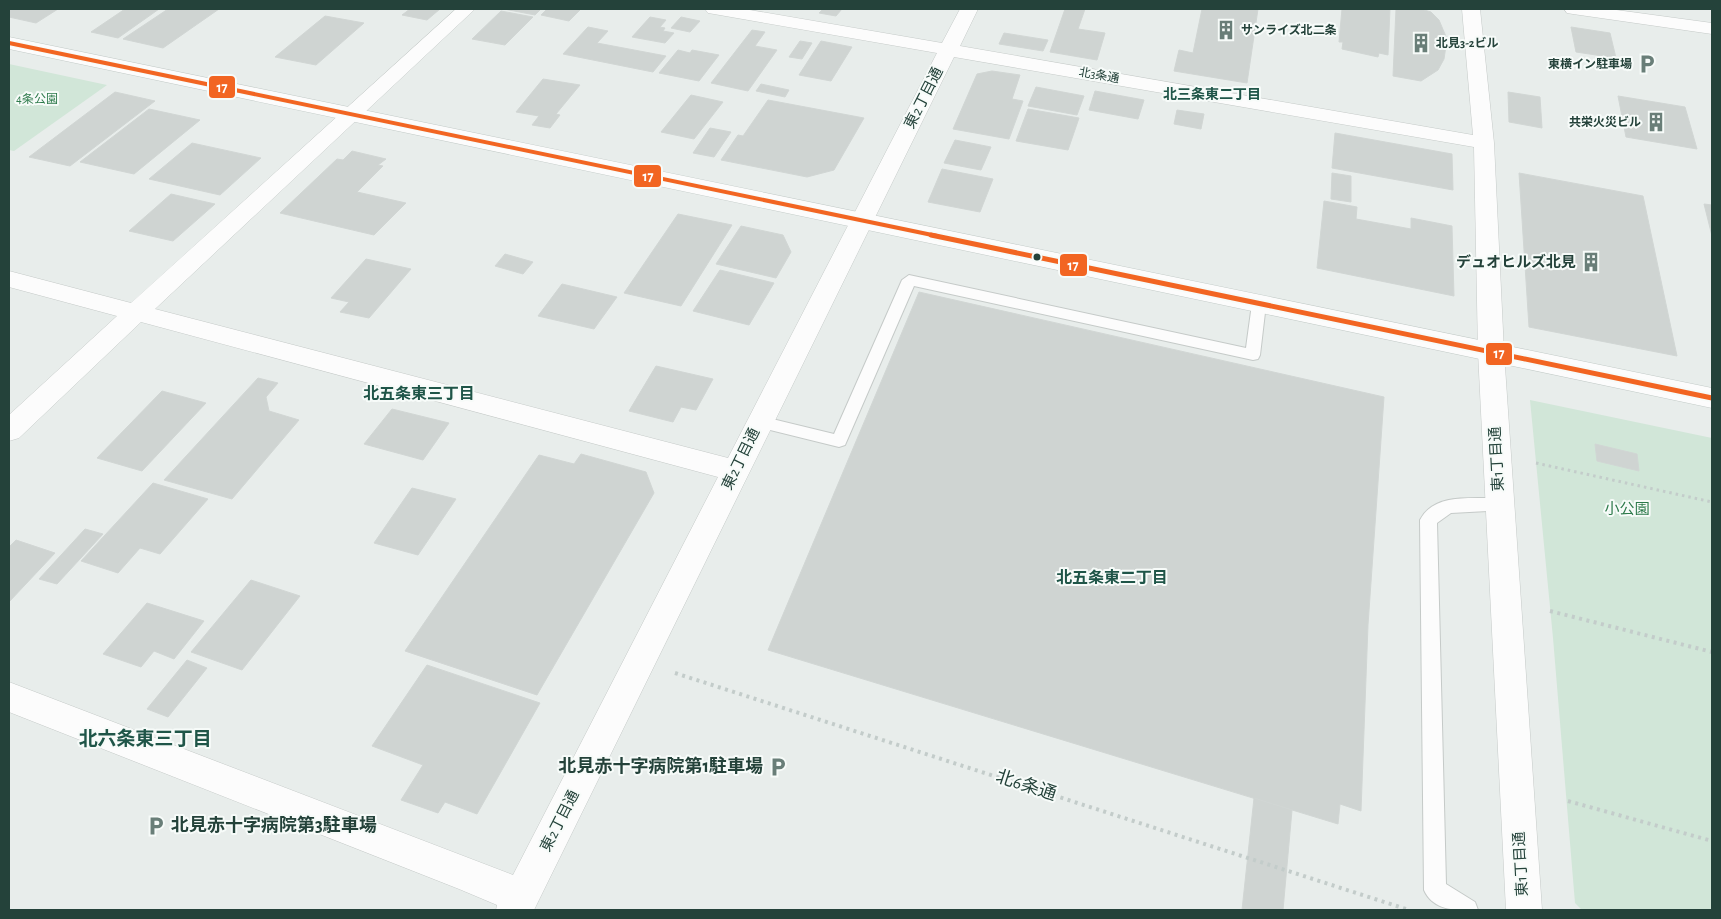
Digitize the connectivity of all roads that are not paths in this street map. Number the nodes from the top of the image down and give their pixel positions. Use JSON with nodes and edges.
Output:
{"nodes":[{"id":1,"x":466,"y":9,"type":"edge"},
{"id":2,"x":714,"y":9,"type":"edge"},
{"id":3,"x":969,"y":9,"type":"edge"},
{"id":4,"x":1471,"y":9,"type":"edge"},
{"id":5,"x":1573,"y":9,"type":"edge"},
{"id":6,"x":1712,"y":29,"type":"edge"},
{"id":7,"x":9,"y":43,"type":"edge"},
{"id":8,"x":948,"y":48,"type":"junction"},
{"id":9,"x":350,"y":113,"type":"junction"},
{"id":10,"x":1484,"y":143,"type":"junction"},
{"id":11,"x":862,"y":220,"type":"junction"},
{"id":12,"x":9,"y":280,"type":"edge"},
{"id":13,"x":1259,"y":304,"type":"junction"},
{"id":14,"x":138,"y":313,"type":"junction"},
{"id":15,"x":1490,"y":352,"type":"junction"},
{"id":16,"x":1712,"y":398,"type":"edge"},
{"id":17,"x":760,"y":422,"type":"junction"},
{"id":18,"x":9,"y":431,"type":"edge"},
{"id":19,"x":735,"y":471,"type":"junction"},
{"id":20,"x":1500,"y":505,"type":"junction"},
{"id":21,"x":9,"y":697,"type":"edge"},
{"id":22,"x":518,"y":904,"type":"edge"},
{"id":23,"x":1467,"y":910,"type":"edge"},
{"id":24,"x":1524,"y":910,"type":"edge"}],
"edges":[{"from":1,"to":9,"type":"street"},
{"from":2,"to":8,"type":"street","name":"北3条通"},
{"from":3,"to":8,"type":"street","name":"東2丁目通"},
{"from":4,"to":10,"type":"street","name":"東1丁目通"},
{"from":5,"to":6,"type":"street"},
{"from":7,"to":9,"type":"street"},
{"from":8,"to":10,"type":"street","name":"北3条通"},
{"from":8,"to":11,"type":"street","name":"東2丁目通"},
{"from":9,"to":11,"type":"street"},
{"from":9,"to":14,"type":"street"},
{"from":10,"to":15,"type":"street","name":"東1丁目通"},
{"from":11,"to":13,"type":"street"},
{"from":11,"to":17,"type":"street","name":"東2丁目通"},
{"from":12,"to":14,"type":"street"},
{"from":13,"to":15,"type":"street"},
{"from":13,"to":17,"type":"lane"},
{"from":14,"to":18,"type":"street"},
{"from":14,"to":19,"type":"street"},
{"from":15,"to":16,"type":"street"},
{"from":15,"to":20,"type":"street","name":"東1丁目通"},
{"from":17,"to":19,"type":"street","name":"東2丁目通"},
{"from":19,"to":22,"type":"street","name":"東2丁目通"},
{"from":20,"to":23,"type":"lane"},
{"from":20,"to":24,"type":"street","name":"東1丁目通"},
{"from":21,"to":22,"type":"street"}]}
